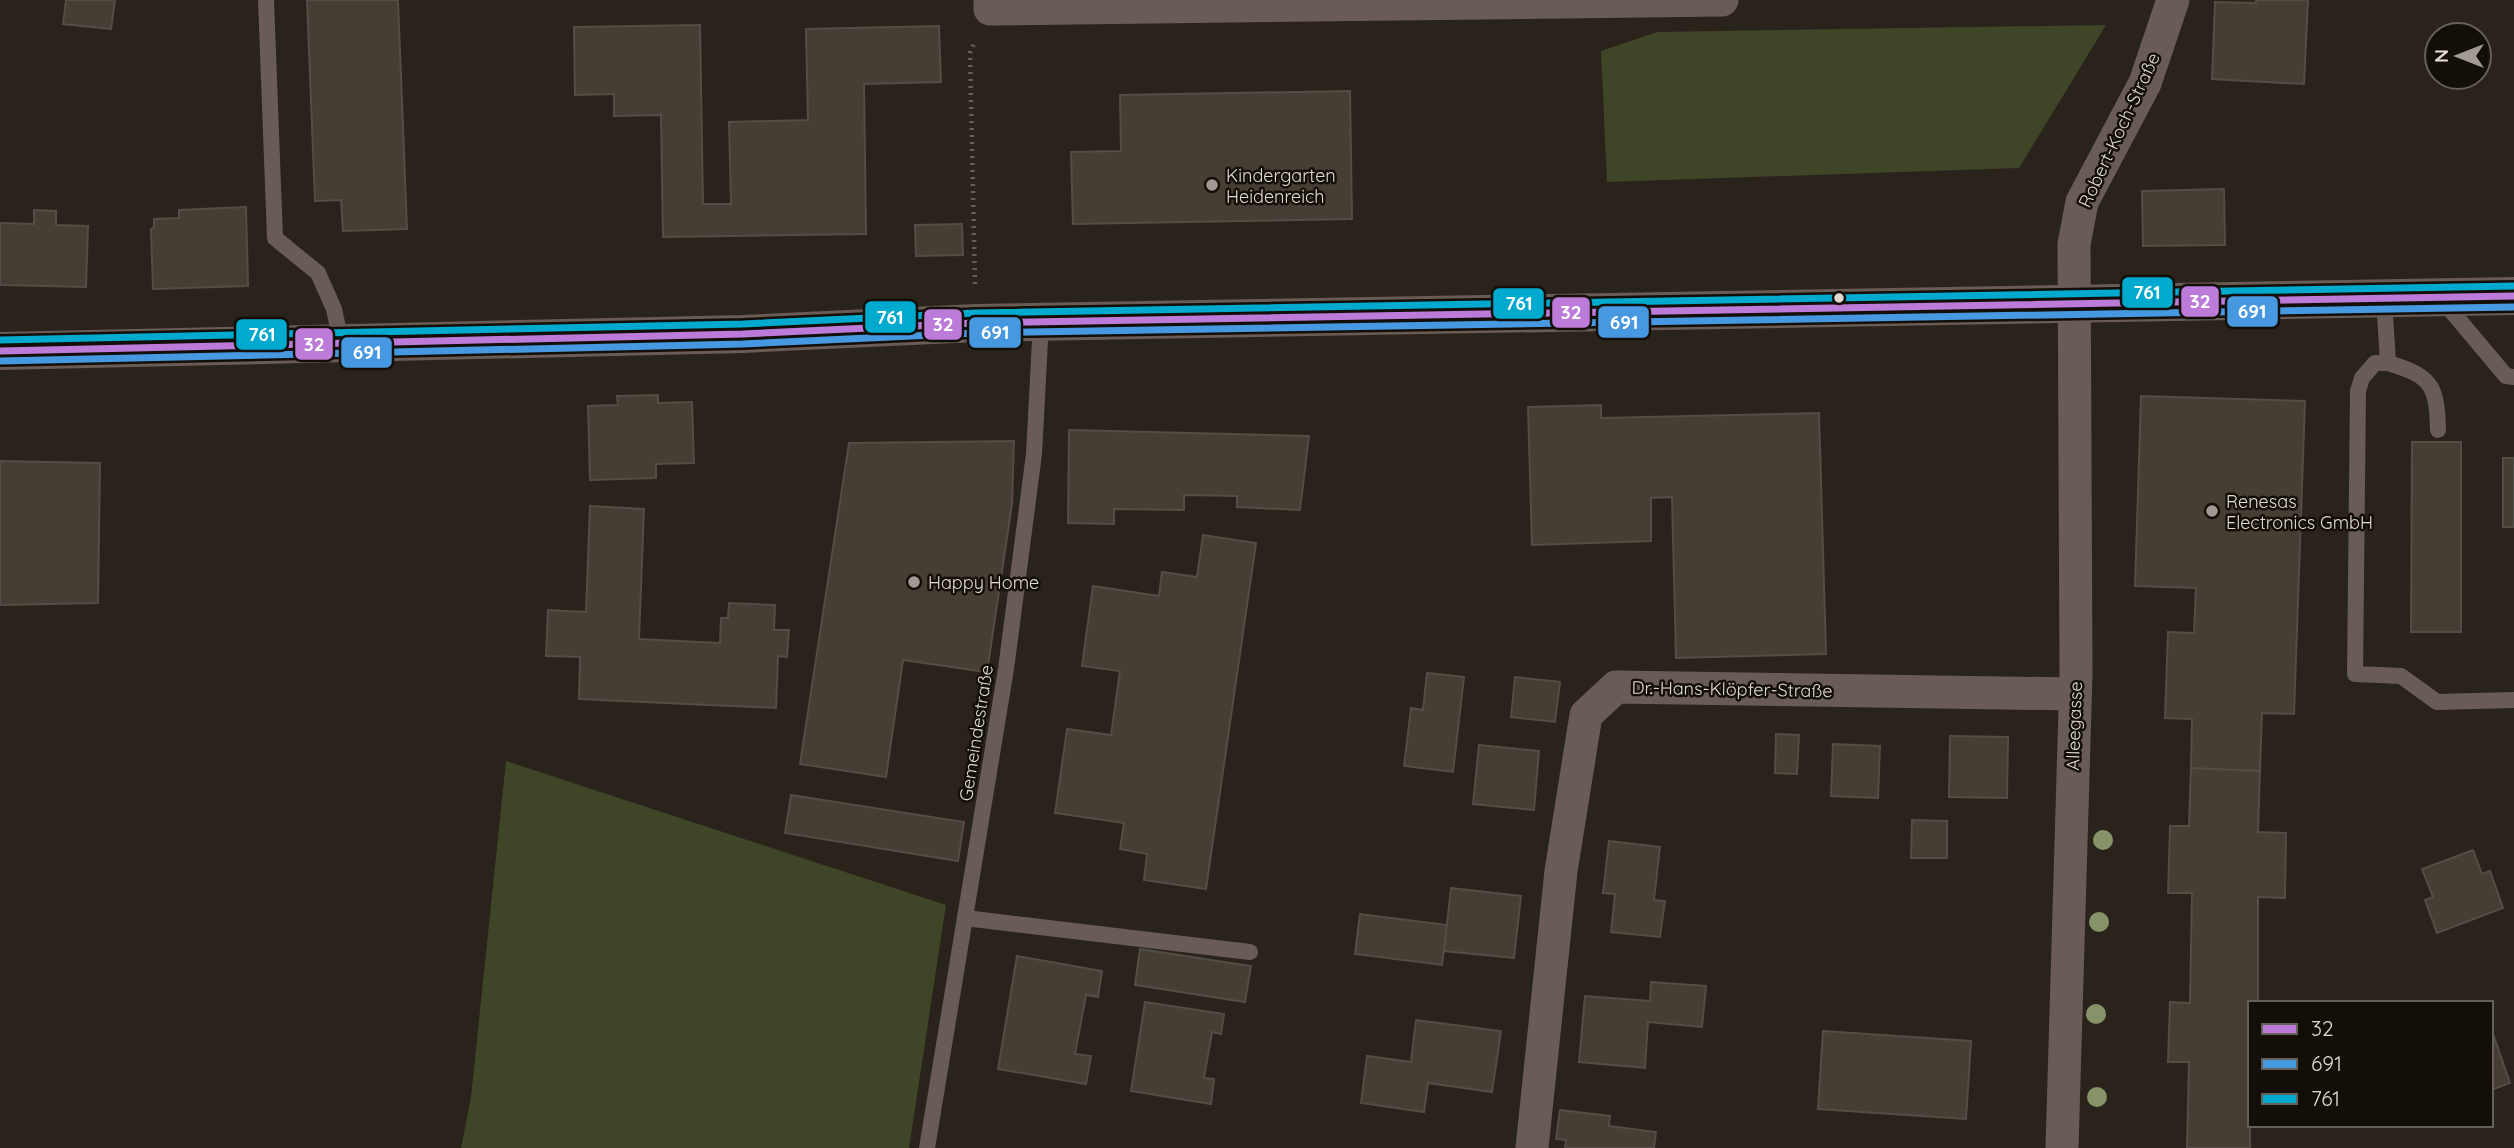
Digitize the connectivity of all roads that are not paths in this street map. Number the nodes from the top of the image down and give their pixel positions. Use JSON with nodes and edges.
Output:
{"nodes":[{"id":1,"x":266,"y":0,"type":"edge"},
{"id":2,"x":1722,"y":0,"type":"edge"},
{"id":3,"x":2173,"y":0,"type":"edge"},
{"id":4,"x":1636,"y":1,"type":"edge"},
{"id":5,"x":990,"y":4,"type":"edge"},
{"id":6,"x":2514,"y":296,"type":"edge"},
{"id":7,"x":2439,"y":297,"type":"junction"},
{"id":8,"x":2384,"y":298,"type":"junction"},
{"id":9,"x":2074,"y":303,"type":"junction"},
{"id":10,"x":1041,"y":322,"type":"junction"},
{"id":11,"x":341,"y":342,"type":"junction"},
{"id":12,"x":0,"y":351,"type":"edge"},
{"id":13,"x":2388,"y":363,"type":"junction"},
{"id":14,"x":2514,"y":377,"type":"edge"},
{"id":15,"x":2438,"y":430,"type":"dead end"},
{"id":16,"x":2074,"y":694,"type":"junction"},
{"id":17,"x":2514,"y":701,"type":"edge"},
{"id":18,"x":965,"y":918,"type":"junction"},
{"id":19,"x":1250,"y":952,"type":"dead end"},
{"id":20,"x":927,"y":1148,"type":"edge"},
{"id":21,"x":1532,"y":1148,"type":"edge"},
{"id":22,"x":2062,"y":1148,"type":"edge"}],
"edges":[{"from":1,"to":11,"type":"lane"},
{"from":2,"to":4,"type":"street"},
{"from":3,"to":9,"type":"street","name":"Robert-Koch-Straße"},
{"from":4,"to":5,"type":"street"},
{"from":6,"to":7,"type":"main road"},
{"from":7,"to":8,"type":"main road"},
{"from":7,"to":14,"type":"lane"},
{"from":8,"to":9,"type":"main road"},
{"from":8,"to":13,"type":"lane"},
{"from":9,"to":10,"type":"main road"},
{"from":9,"to":16,"type":"street","name":"Alleegasse"},
{"from":10,"to":11,"type":"main road"},
{"from":10,"to":18,"type":"lane","name":"Gemeindestraße"},
{"from":11,"to":12,"type":"main road"},
{"from":13,"to":15,"type":"lane"},
{"from":13,"to":17,"type":"lane"},
{"from":16,"to":21,"type":"street","name":"Dr.-Hans-Klöpfer-Straße"},
{"from":16,"to":22,"type":"street","name":"Alleegasse"},
{"from":18,"to":19,"type":"lane"},
{"from":18,"to":20,"type":"lane","name":"Gemeindestraße"}]}
